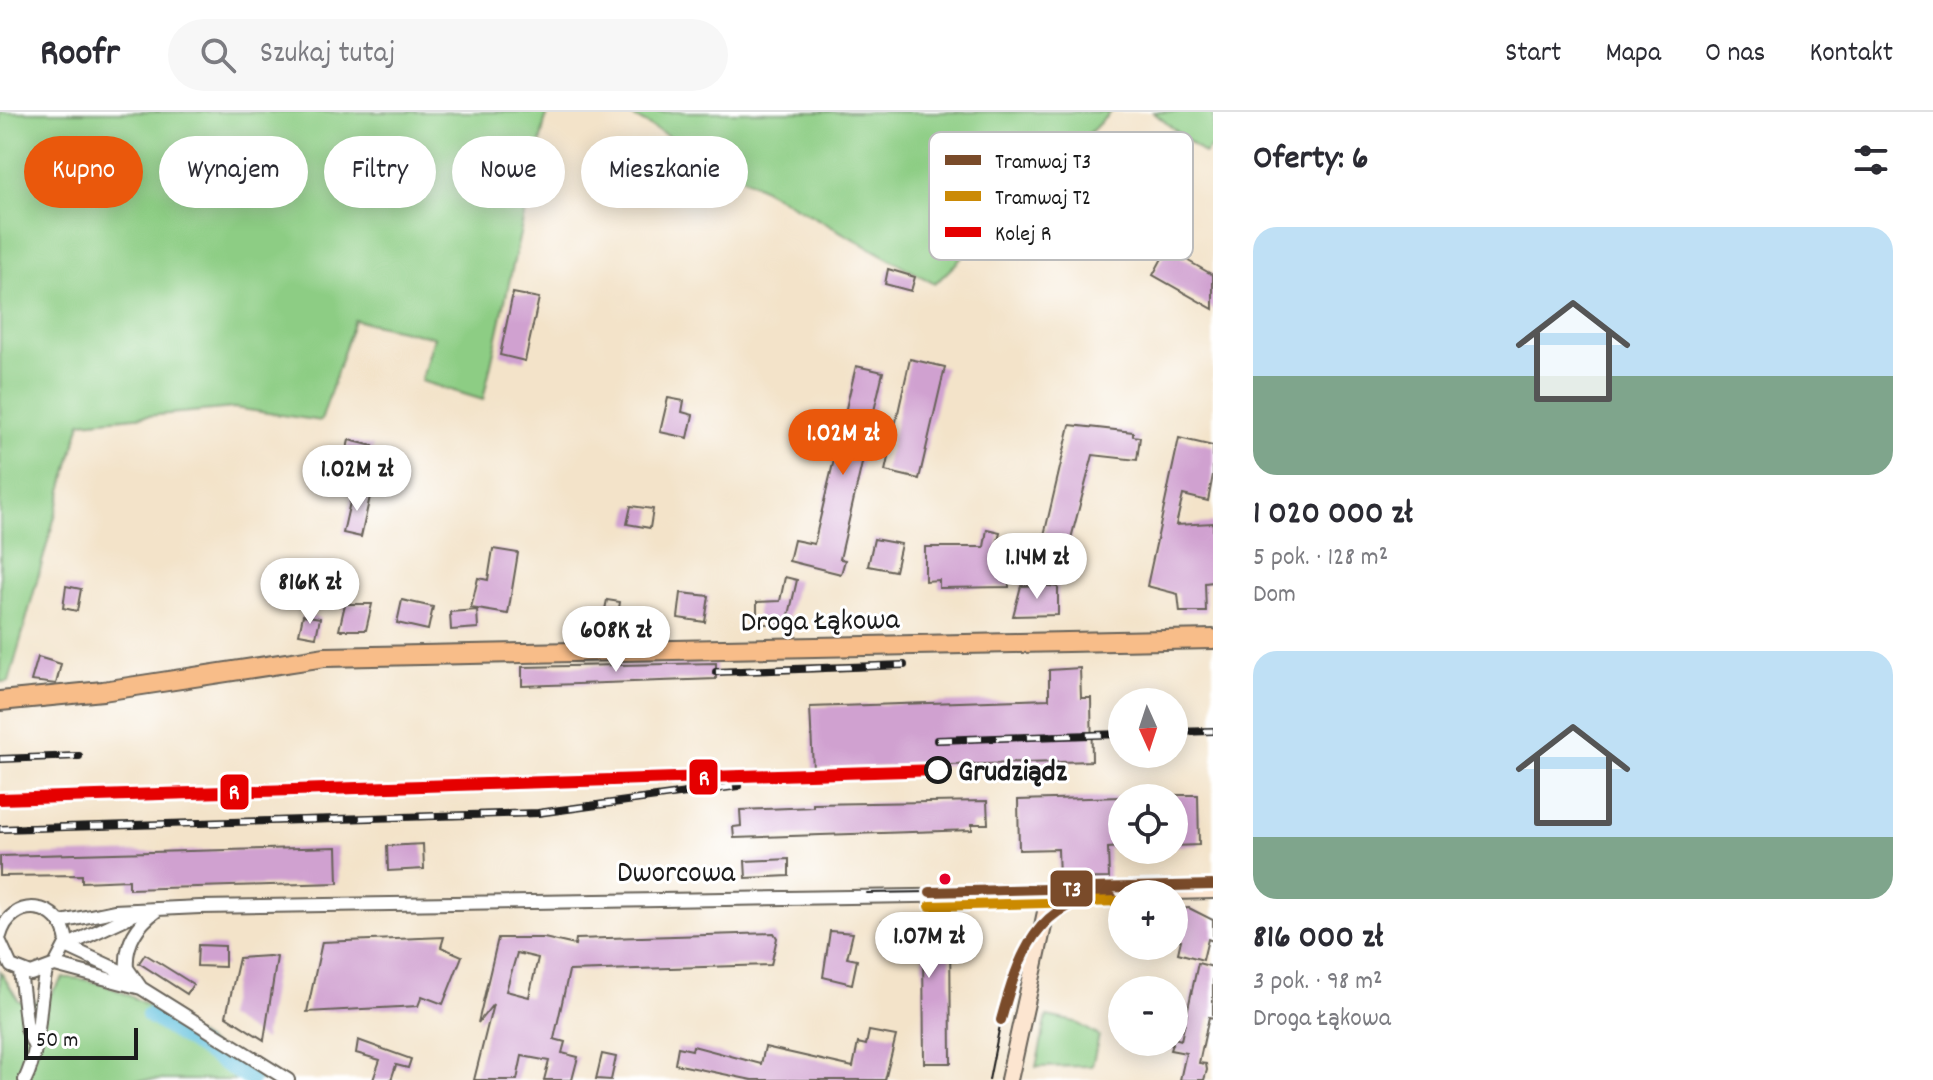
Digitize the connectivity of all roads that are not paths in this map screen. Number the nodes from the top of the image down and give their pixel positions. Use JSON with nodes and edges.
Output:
{"nodes":[{"id":1,"x":1213,"y":639,"type":"edge"},
{"id":2,"x":0,"y":701,"type":"edge"},
{"id":3,"x":1213,"y":890,"type":"edge"},
{"id":4,"x":1050,"y":894,"type":"junction"},
{"id":5,"x":158,"y":909,"type":"junction"},
{"id":6,"x":140,"y":912,"type":"junction"},
{"id":7,"x":3,"y":922,"type":"edge"},
{"id":8,"x":61,"y":922,"type":"junction"},
{"id":9,"x":0,"y":936,"type":"edge"},
{"id":10,"x":66,"y":946,"type":"junction"},
{"id":11,"x":1,"y":950,"type":"edge"},
{"id":12,"x":51,"y":968,"type":"junction"},
{"id":13,"x":20,"y":971,"type":"junction"},
{"id":14,"x":131,"y":976,"type":"junction"},
{"id":15,"x":141,"y":988,"type":"junction"},
{"id":16,"x":35,"y":1048,"type":"junction"},
{"id":17,"x":1013,"y":1079,"type":"edge"},
{"id":18,"x":25,"y":1080,"type":"edge"},
{"id":19,"x":288,"y":1080,"type":"edge"}],
"edges":[{"from":1,"to":2,"type":"main road","name":"Droga Łąkowa"},
{"from":3,"to":4,"type":"street","name":"Dworcowa"},
{"from":4,"to":5,"type":"street","name":"Dworcowa"},
{"from":4,"to":17,"type":"street"},
{"from":5,"to":6,"type":"street","name":"Dworcowa"},
{"from":5,"to":14,"type":"street"},
{"from":6,"to":8,"type":"street","name":"Dworcowa"},
{"from":6,"to":10,"type":"street","name":"Dworcowa"},
{"from":7,"to":8,"type":"street"},
{"from":7,"to":9,"type":"street"},
{"from":8,"to":10,"type":"street"},
{"from":10,"to":12,"type":"street"},
{"from":10,"to":14,"type":"street"},
{"from":11,"to":13,"type":"street"},
{"from":12,"to":13,"type":"street"},
{"from":12,"to":15,"type":"street"},
{"from":12,"to":16,"type":"street"},
{"from":13,"to":16,"type":"street"},
{"from":14,"to":15,"type":"street"},
{"from":15,"to":19,"type":"street"},
{"from":16,"to":18,"type":"street"}]}
